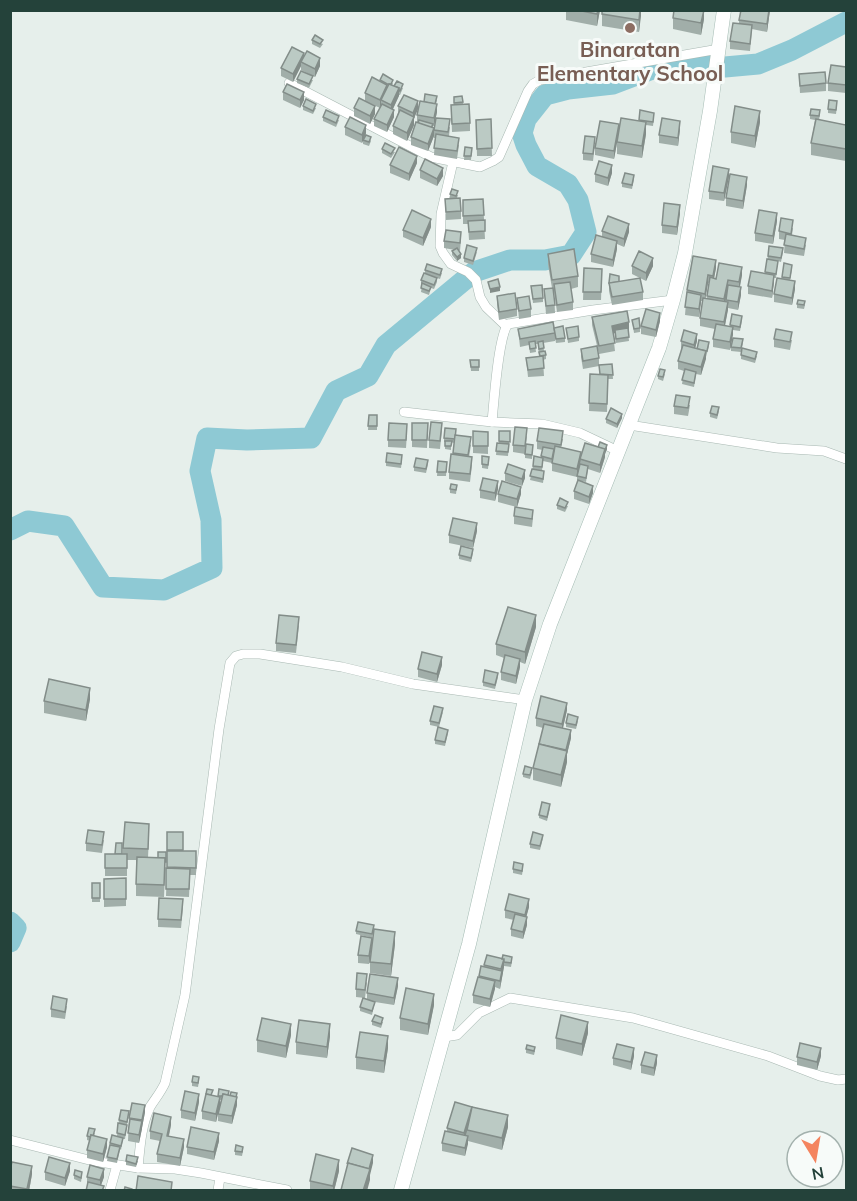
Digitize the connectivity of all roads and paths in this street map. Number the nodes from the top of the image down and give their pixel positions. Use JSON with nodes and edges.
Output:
{"nodes":[{"id":1,"x":724,"y":10,"type":"edge"},
{"id":2,"x":717,"y":62,"type":"junction"},
{"id":3,"x":289,"y":83,"type":"edge"},
{"id":4,"x":453,"y":162,"type":"junction"},
{"id":5,"x":673,"y":300,"type":"junction"},
{"id":6,"x":506,"y":326,"type":"junction"},
{"id":7,"x":404,"y":412,"type":"dead end"},
{"id":8,"x":492,"y":422,"type":"junction"},
{"id":9,"x":628,"y":424,"type":"junction"},
{"id":10,"x":618,"y":451,"type":"junction"},
{"id":11,"x":846,"y":459,"type":"edge"},
{"id":12,"x":525,"y":700,"type":"junction"},
{"id":13,"x":444,"y":1037,"type":"junction"},
{"id":14,"x":846,"y":1078,"type":"edge"},
{"id":15,"x":10,"y":1140,"type":"edge"},
{"id":16,"x":117,"y":1165,"type":"junction"},
{"id":17,"x":138,"y":1168,"type":"junction"},
{"id":18,"x":220,"y":1178,"type":"junction"},
{"id":19,"x":110,"y":1191,"type":"edge"},
{"id":20,"x":218,"y":1191,"type":"edge"},
{"id":21,"x":287,"y":1191,"type":"edge"},
{"id":22,"x":402,"y":1191,"type":"edge"}],
"edges":[{"from":1,"to":2,"type":"main road"},
{"from":2,"to":4,"type":"street"},
{"from":2,"to":5,"type":"main road"},
{"from":3,"to":4,"type":"street"},
{"from":4,"to":6,"type":"street"},
{"from":5,"to":6,"type":"street"},
{"from":5,"to":9,"type":"main road"},
{"from":6,"to":8,"type":"street"},
{"from":7,"to":8,"type":"street"},
{"from":8,"to":10,"type":"street"},
{"from":9,"to":10,"type":"main road"},
{"from":9,"to":11,"type":"street"},
{"from":10,"to":12,"type":"main road"},
{"from":12,"to":13,"type":"main road"},
{"from":12,"to":17,"type":"street"},
{"from":13,"to":14,"type":"street"},
{"from":13,"to":22,"type":"main road"},
{"from":15,"to":16,"type":"street"},
{"from":16,"to":17,"type":"street"},
{"from":16,"to":19,"type":"street"},
{"from":17,"to":18,"type":"street"},
{"from":18,"to":20,"type":"street"},
{"from":18,"to":21,"type":"street"}]}
